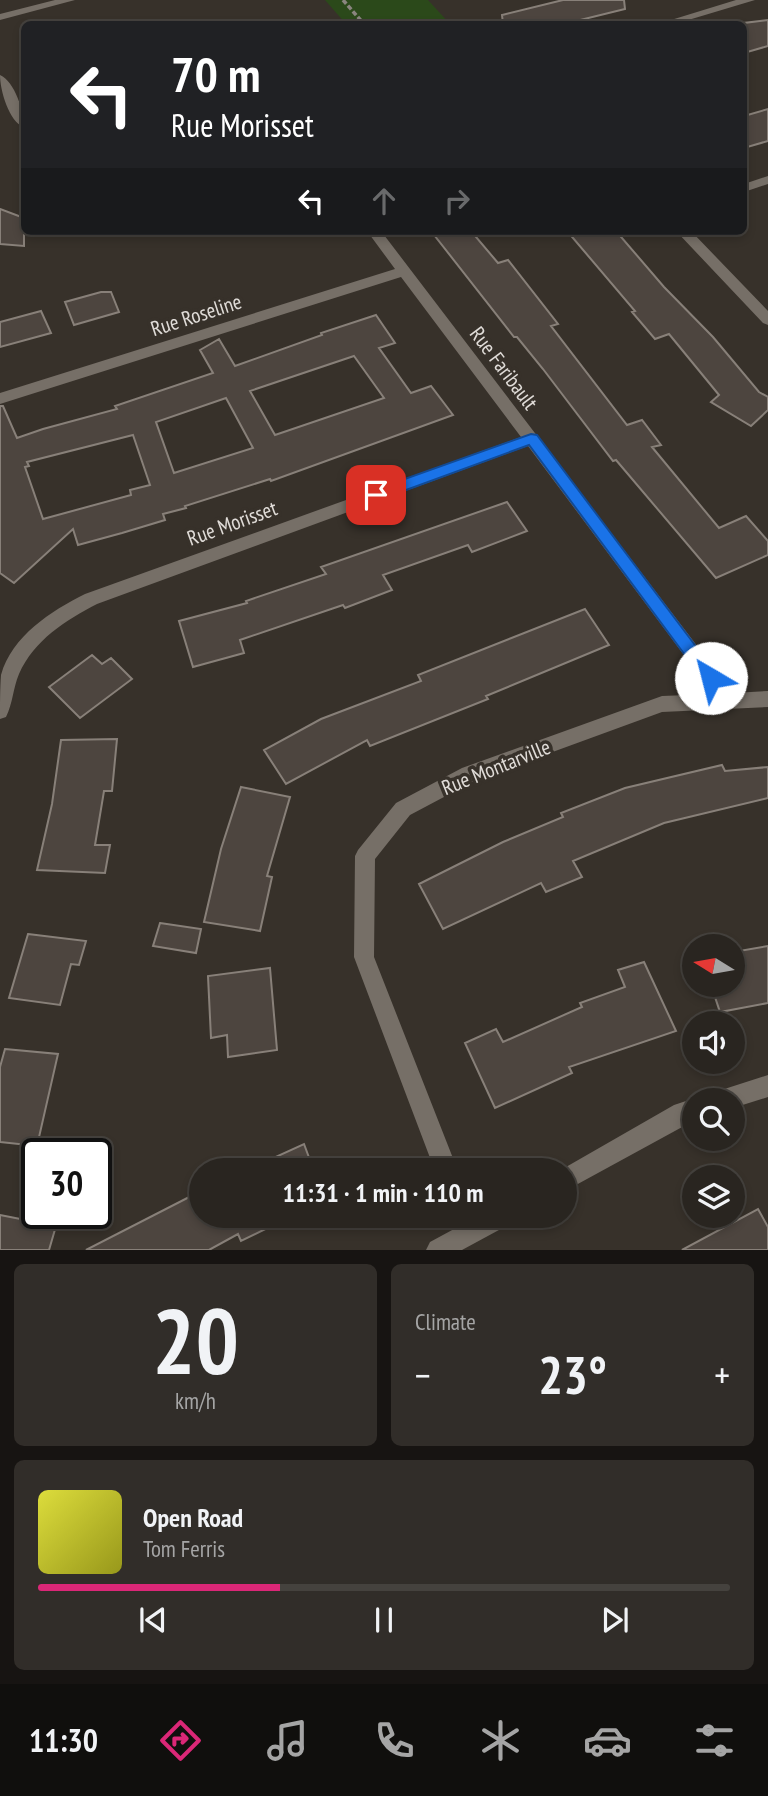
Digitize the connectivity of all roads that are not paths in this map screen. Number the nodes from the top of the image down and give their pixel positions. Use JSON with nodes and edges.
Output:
{"nodes":[{"id":1,"x":68,"y":0,"type":"edge"},
{"id":2,"x":749,"y":0,"type":"edge"},
{"id":3,"x":0,"y":17,"type":"edge"},
{"id":4,"x":675,"y":21,"type":"edge"},
{"id":5,"x":0,"y":79,"type":"edge"},
{"id":6,"x":21,"y":118,"type":"edge"},
{"id":7,"x":768,"y":180,"type":"edge"},
{"id":8,"x":747,"y":187,"type":"edge"},
{"id":9,"x":377,"y":235,"type":"edge"},
{"id":10,"x":687,"y":235,"type":"edge"},
{"id":11,"x":404,"y":271,"type":"junction"},
{"id":12,"x":768,"y":320,"type":"edge"},
{"id":13,"x":0,"y":399,"type":"edge"},
{"id":14,"x":531,"y":439,"type":"junction"},
{"id":15,"x":727,"y":699,"type":"junction"},
{"id":16,"x":768,"y":699,"type":"edge"},
{"id":17,"x":0,"y":711,"type":"edge"},
{"id":18,"x":768,"y":1086,"type":"edge"},
{"id":19,"x":745,"y":1093,"type":"edge"},
{"id":20,"x":682,"y":1113,"type":"edge"},
{"id":21,"x":442,"y":1158,"type":"edge"},
{"id":22,"x":577,"y":1173,"type":"edge"},
{"id":23,"x":464,"y":1228,"type":"edge"},
{"id":24,"x":438,"y":1250,"type":"edge"}],
"edges":[{"from":1,"to":3,"type":"street"},
{"from":2,"to":4,"type":"street"},
{"from":5,"to":6,"type":"street"},
{"from":7,"to":8,"type":"street"},
{"from":9,"to":11,"type":"street","name":"Rue Faribault"},
{"from":10,"to":12,"type":"street"},
{"from":11,"to":13,"type":"street","name":"Rue Roseline"},
{"from":11,"to":14,"type":"street","name":"Rue Faribault"},
{"from":14,"to":15,"type":"street","name":"Rue Faribault"},
{"from":14,"to":17,"type":"street","name":"Rue Morisset"},
{"from":15,"to":16,"type":"street","name":"Rue Montarville"},
{"from":15,"to":21,"type":"street","name":"Rue Montarville"},
{"from":18,"to":19,"type":"street"},
{"from":20,"to":22,"type":"street"},
{"from":23,"to":24,"type":"street"}]}
